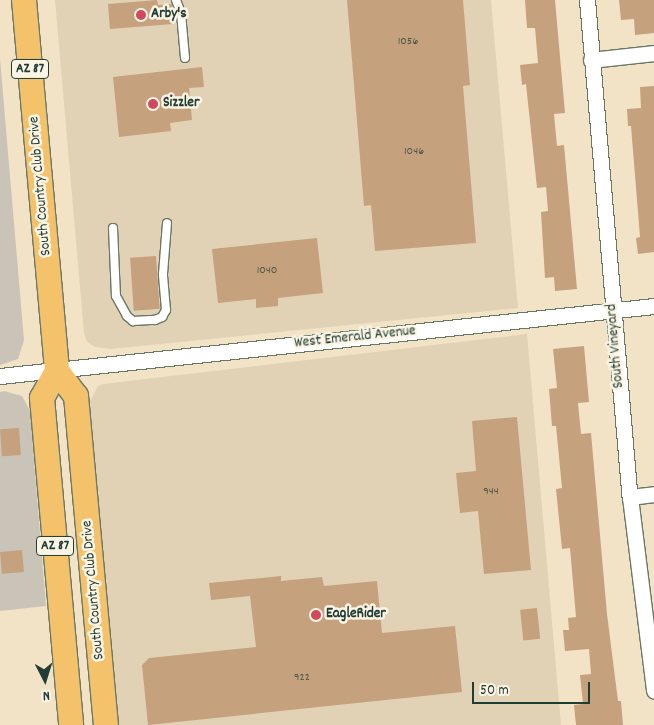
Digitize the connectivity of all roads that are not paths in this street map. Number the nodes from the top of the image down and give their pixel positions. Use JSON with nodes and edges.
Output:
{"nodes":[{"id":1,"x":24,"y":0,"type":"edge"},
{"id":2,"x":176,"y":0,"type":"edge"},
{"id":3,"x":587,"y":0,"type":"edge"},
{"id":4,"x":654,"y":53,"type":"edge"},
{"id":5,"x":185,"y":58,"type":"dead end"},
{"id":6,"x":591,"y":60,"type":"junction"},
{"id":7,"x":167,"y":223,"type":"dead end"},
{"id":8,"x":113,"y":228,"type":"dead end"},
{"id":9,"x":654,"y":306,"type":"edge"},
{"id":10,"x":612,"y":310,"type":"junction"},
{"id":11,"x":57,"y":371,"type":"junction"},
{"id":12,"x":0,"y":376,"type":"edge"},
{"id":13,"x":654,"y":494,"type":"edge"},
{"id":14,"x":630,"y":497,"type":"junction"},
{"id":15,"x":653,"y":685,"type":"edge"},
{"id":16,"x":70,"y":725,"type":"edge"},
{"id":17,"x":106,"y":725,"type":"edge"}],
"edges":[{"from":1,"to":11,"type":"main road","name":"South Country Club Drive","number":"AZ 87"},
{"from":2,"to":5,"type":"lane"},
{"from":3,"to":6,"type":"street","name":"South Vineyard"},
{"from":4,"to":6,"type":"street"},
{"from":6,"to":10,"type":"street","name":"South Vineyard"},
{"from":7,"to":8,"type":"lane"},
{"from":9,"to":10,"type":"street","name":"West Emerald Avenue"},
{"from":10,"to":11,"type":"street","name":"West Emerald Avenue"},
{"from":10,"to":14,"type":"street","name":"South Vineyard"},
{"from":11,"to":12,"type":"street","name":"West Emerald Avenue"},
{"from":11,"to":16,"type":"main road","number":"AZ 87"},
{"from":11,"to":17,"type":"main road","name":"South Country Club Drive","number":"AZ 87"},
{"from":13,"to":14,"type":"street"},
{"from":14,"to":15,"type":"street","name":"South Vineyard"}]}
